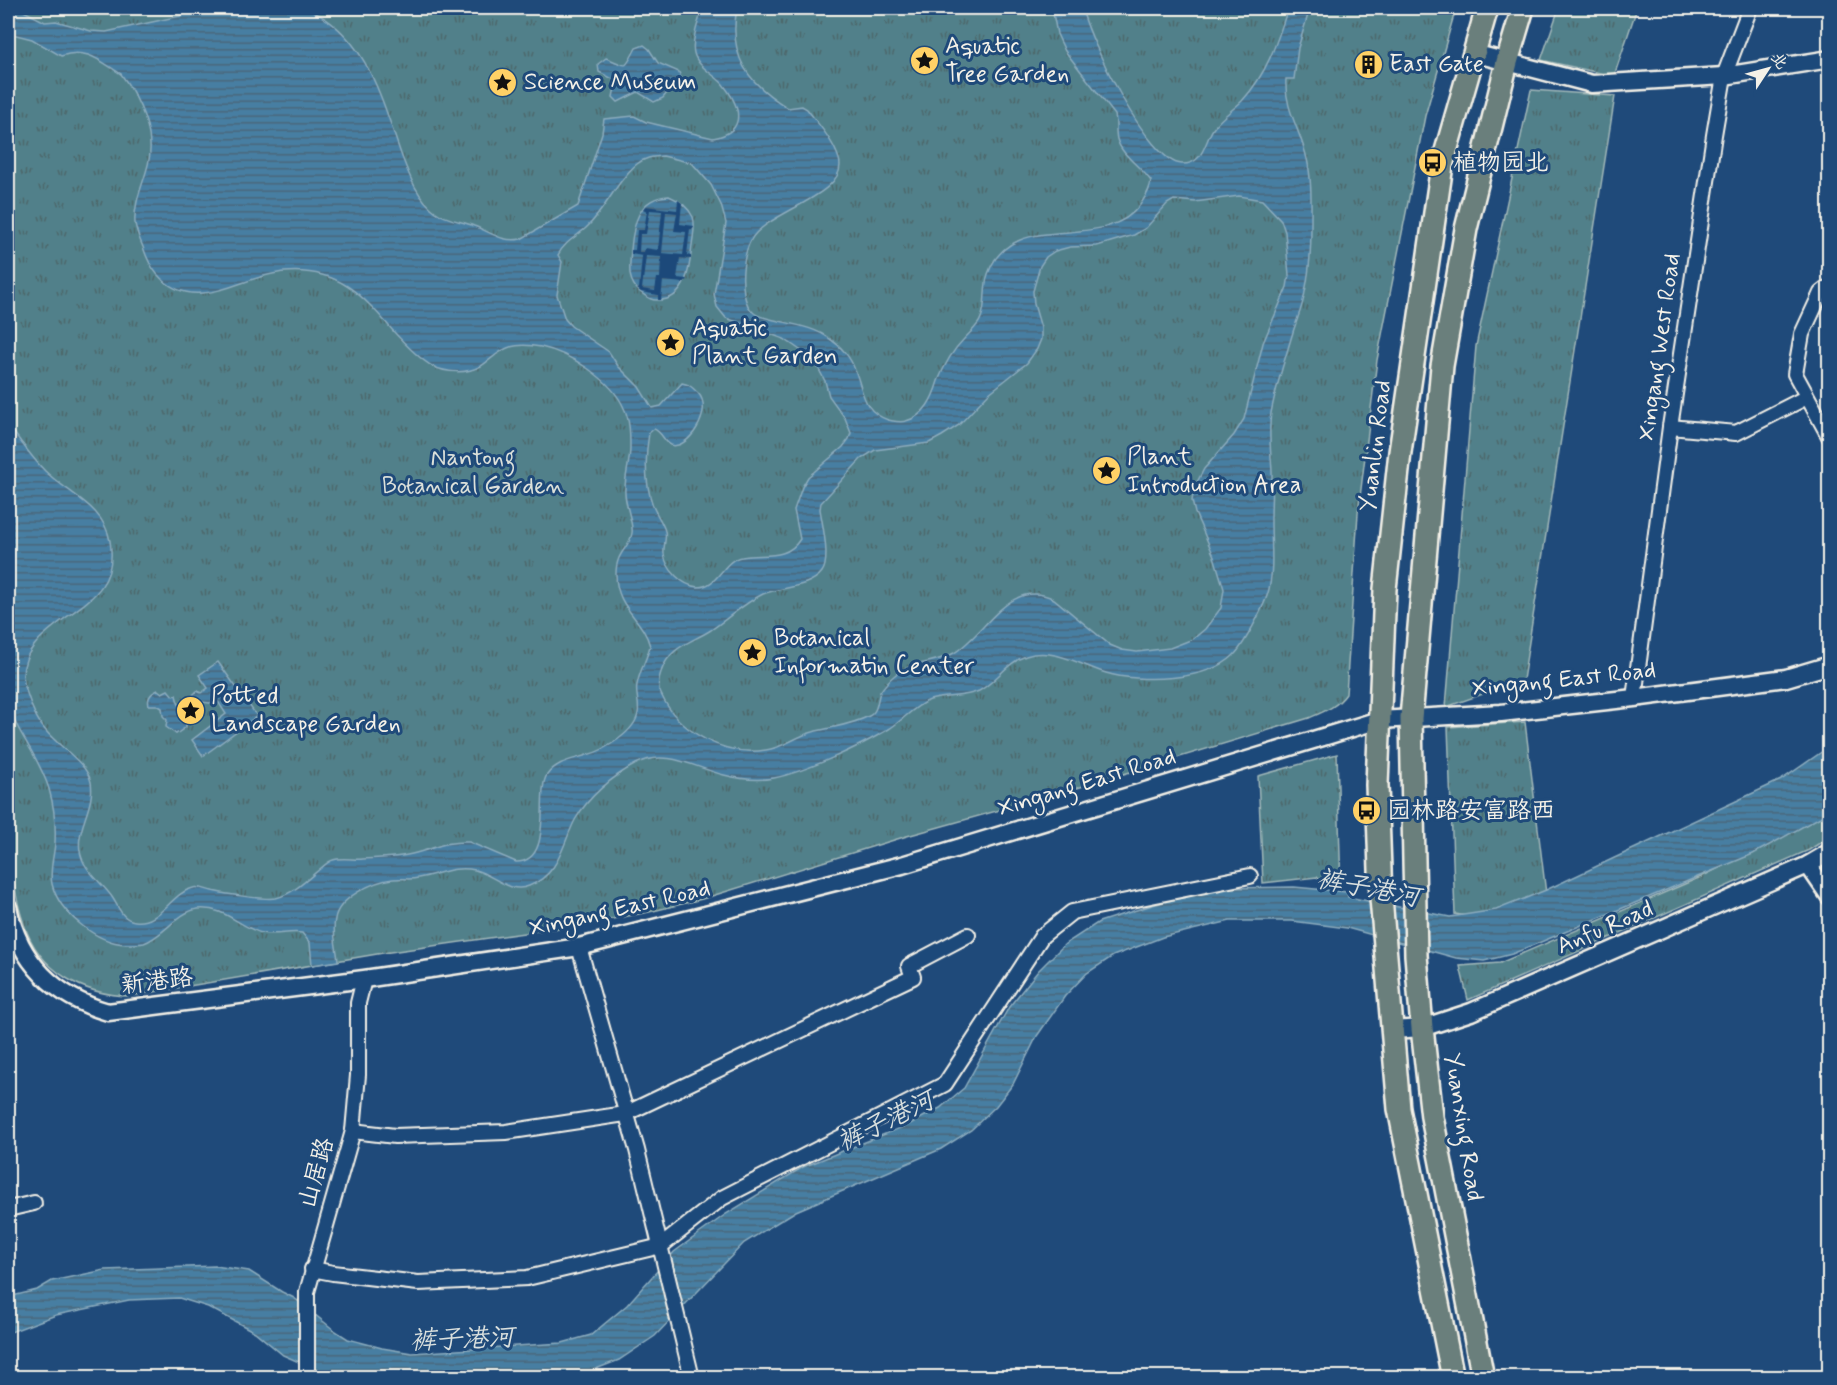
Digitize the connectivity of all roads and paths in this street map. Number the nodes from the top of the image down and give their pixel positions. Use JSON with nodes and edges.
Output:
{"nodes":[{"id":1,"x":1487,"y":8,"type":"edge"},
{"id":2,"x":1523,"y":8,"type":"edge"},
{"id":3,"x":1750,"y":8,"type":"edge"},
{"id":4,"x":1473,"y":53,"type":"junction"},
{"id":5,"x":1830,"y":58,"type":"edge"},
{"id":6,"x":1507,"y":62,"type":"junction"},
{"id":7,"x":1724,"y":76,"type":"junction"},
{"id":8,"x":1830,"y":286,"type":"edge"},
{"id":9,"x":1808,"y":397,"type":"junction"},
{"id":10,"x":1670,"y":427,"type":"junction"},
{"id":11,"x":1830,"y":438,"type":"edge"},
{"id":12,"x":1830,"y":665,"type":"edge"},
{"id":13,"x":1634,"y":699,"type":"junction"},
{"id":14,"x":1411,"y":718,"type":"junction"},
{"id":15,"x":1379,"y":720,"type":"junction"},
{"id":16,"x":1830,"y":852,"type":"edge"},
{"id":17,"x":1808,"y":866,"type":"junction"},
{"id":18,"x":1250,"y":876,"type":"dead end"},
{"id":19,"x":1830,"y":897,"type":"edge"},
{"id":20,"x":8,"y":907,"type":"edge"},
{"id":21,"x":968,"y":935,"type":"dead end"},
{"id":22,"x":579,"y":947,"type":"junction"},
{"id":23,"x":364,"y":979,"type":"junction"},
{"id":24,"x":1422,"y":1028,"type":"junction"},
{"id":25,"x":1393,"y":1030,"type":"junction"},
{"id":26,"x":626,"y":1114,"type":"junction"},
{"id":27,"x":352,"y":1131,"type":"junction"},
{"id":28,"x":34,"y":1203,"type":"dead end"},
{"id":29,"x":8,"y":1209,"type":"edge"},
{"id":30,"x":663,"y":1252,"type":"junction"},
{"id":31,"x":312,"y":1269,"type":"junction"},
{"id":32,"x":307,"y":1377,"type":"edge"},
{"id":33,"x":692,"y":1377,"type":"edge"},
{"id":34,"x":1453,"y":1377,"type":"edge"},
{"id":35,"x":1483,"y":1377,"type":"edge"}],
"edges":[{"from":1,"to":4,"type":"main road","name":"Yuanlin Road"},
{"from":2,"to":6,"type":"main road"},
{"from":3,"to":7,"type":"street","name":"Xingang West Road"},
{"from":4,"to":6,"type":"street"},
{"from":4,"to":15,"type":"main road","name":"Yuanlin Road"},
{"from":5,"to":7,"type":"street"},
{"from":6,"to":7,"type":"street"},
{"from":6,"to":14,"type":"main road"},
{"from":7,"to":10,"type":"street","name":"Xingang West Road"},
{"from":8,"to":9,"type":"street"},
{"from":9,"to":10,"type":"street"},
{"from":9,"to":11,"type":"street"},
{"from":10,"to":13,"type":"street","name":"Xingang West Road"},
{"from":12,"to":13,"type":"street","name":"Xingang East Road"},
{"from":13,"to":14,"type":"street","name":"Xingang East Road"},
{"from":14,"to":15,"type":"street","name":"Xingang East Road"},
{"from":14,"to":24,"type":"main road","name":"Yuanxing Road"},
{"from":15,"to":22,"type":"street","name":"Xingang East Road"},
{"from":15,"to":25,"type":"main road","name":"Yuanlin Road"},
{"from":16,"to":17,"type":"street","name":"Anfu Road"},
{"from":17,"to":19,"type":"street"},
{"from":17,"to":24,"type":"street","name":"Anfu Road"},
{"from":18,"to":30,"type":"street"},
{"from":20,"to":23,"type":"street","name":"新港路"},
{"from":21,"to":26,"type":"street"},
{"from":22,"to":23,"type":"street","name":"Xingang East Road"},
{"from":22,"to":26,"type":"street"},
{"from":23,"to":27,"type":"street","name":"山居路"},
{"from":24,"to":25,"type":"street","name":"Anfu Road"},
{"from":24,"to":35,"type":"main road","name":"Yuanxing Road"},
{"from":25,"to":34,"type":"main road"},
{"from":26,"to":27,"type":"street"},
{"from":26,"to":30,"type":"street"},
{"from":27,"to":31,"type":"street","name":"山居路"},
{"from":28,"to":29,"type":"street"},
{"from":30,"to":31,"type":"street"},
{"from":30,"to":33,"type":"street"},
{"from":31,"to":32,"type":"street","name":"山居路"}]}
